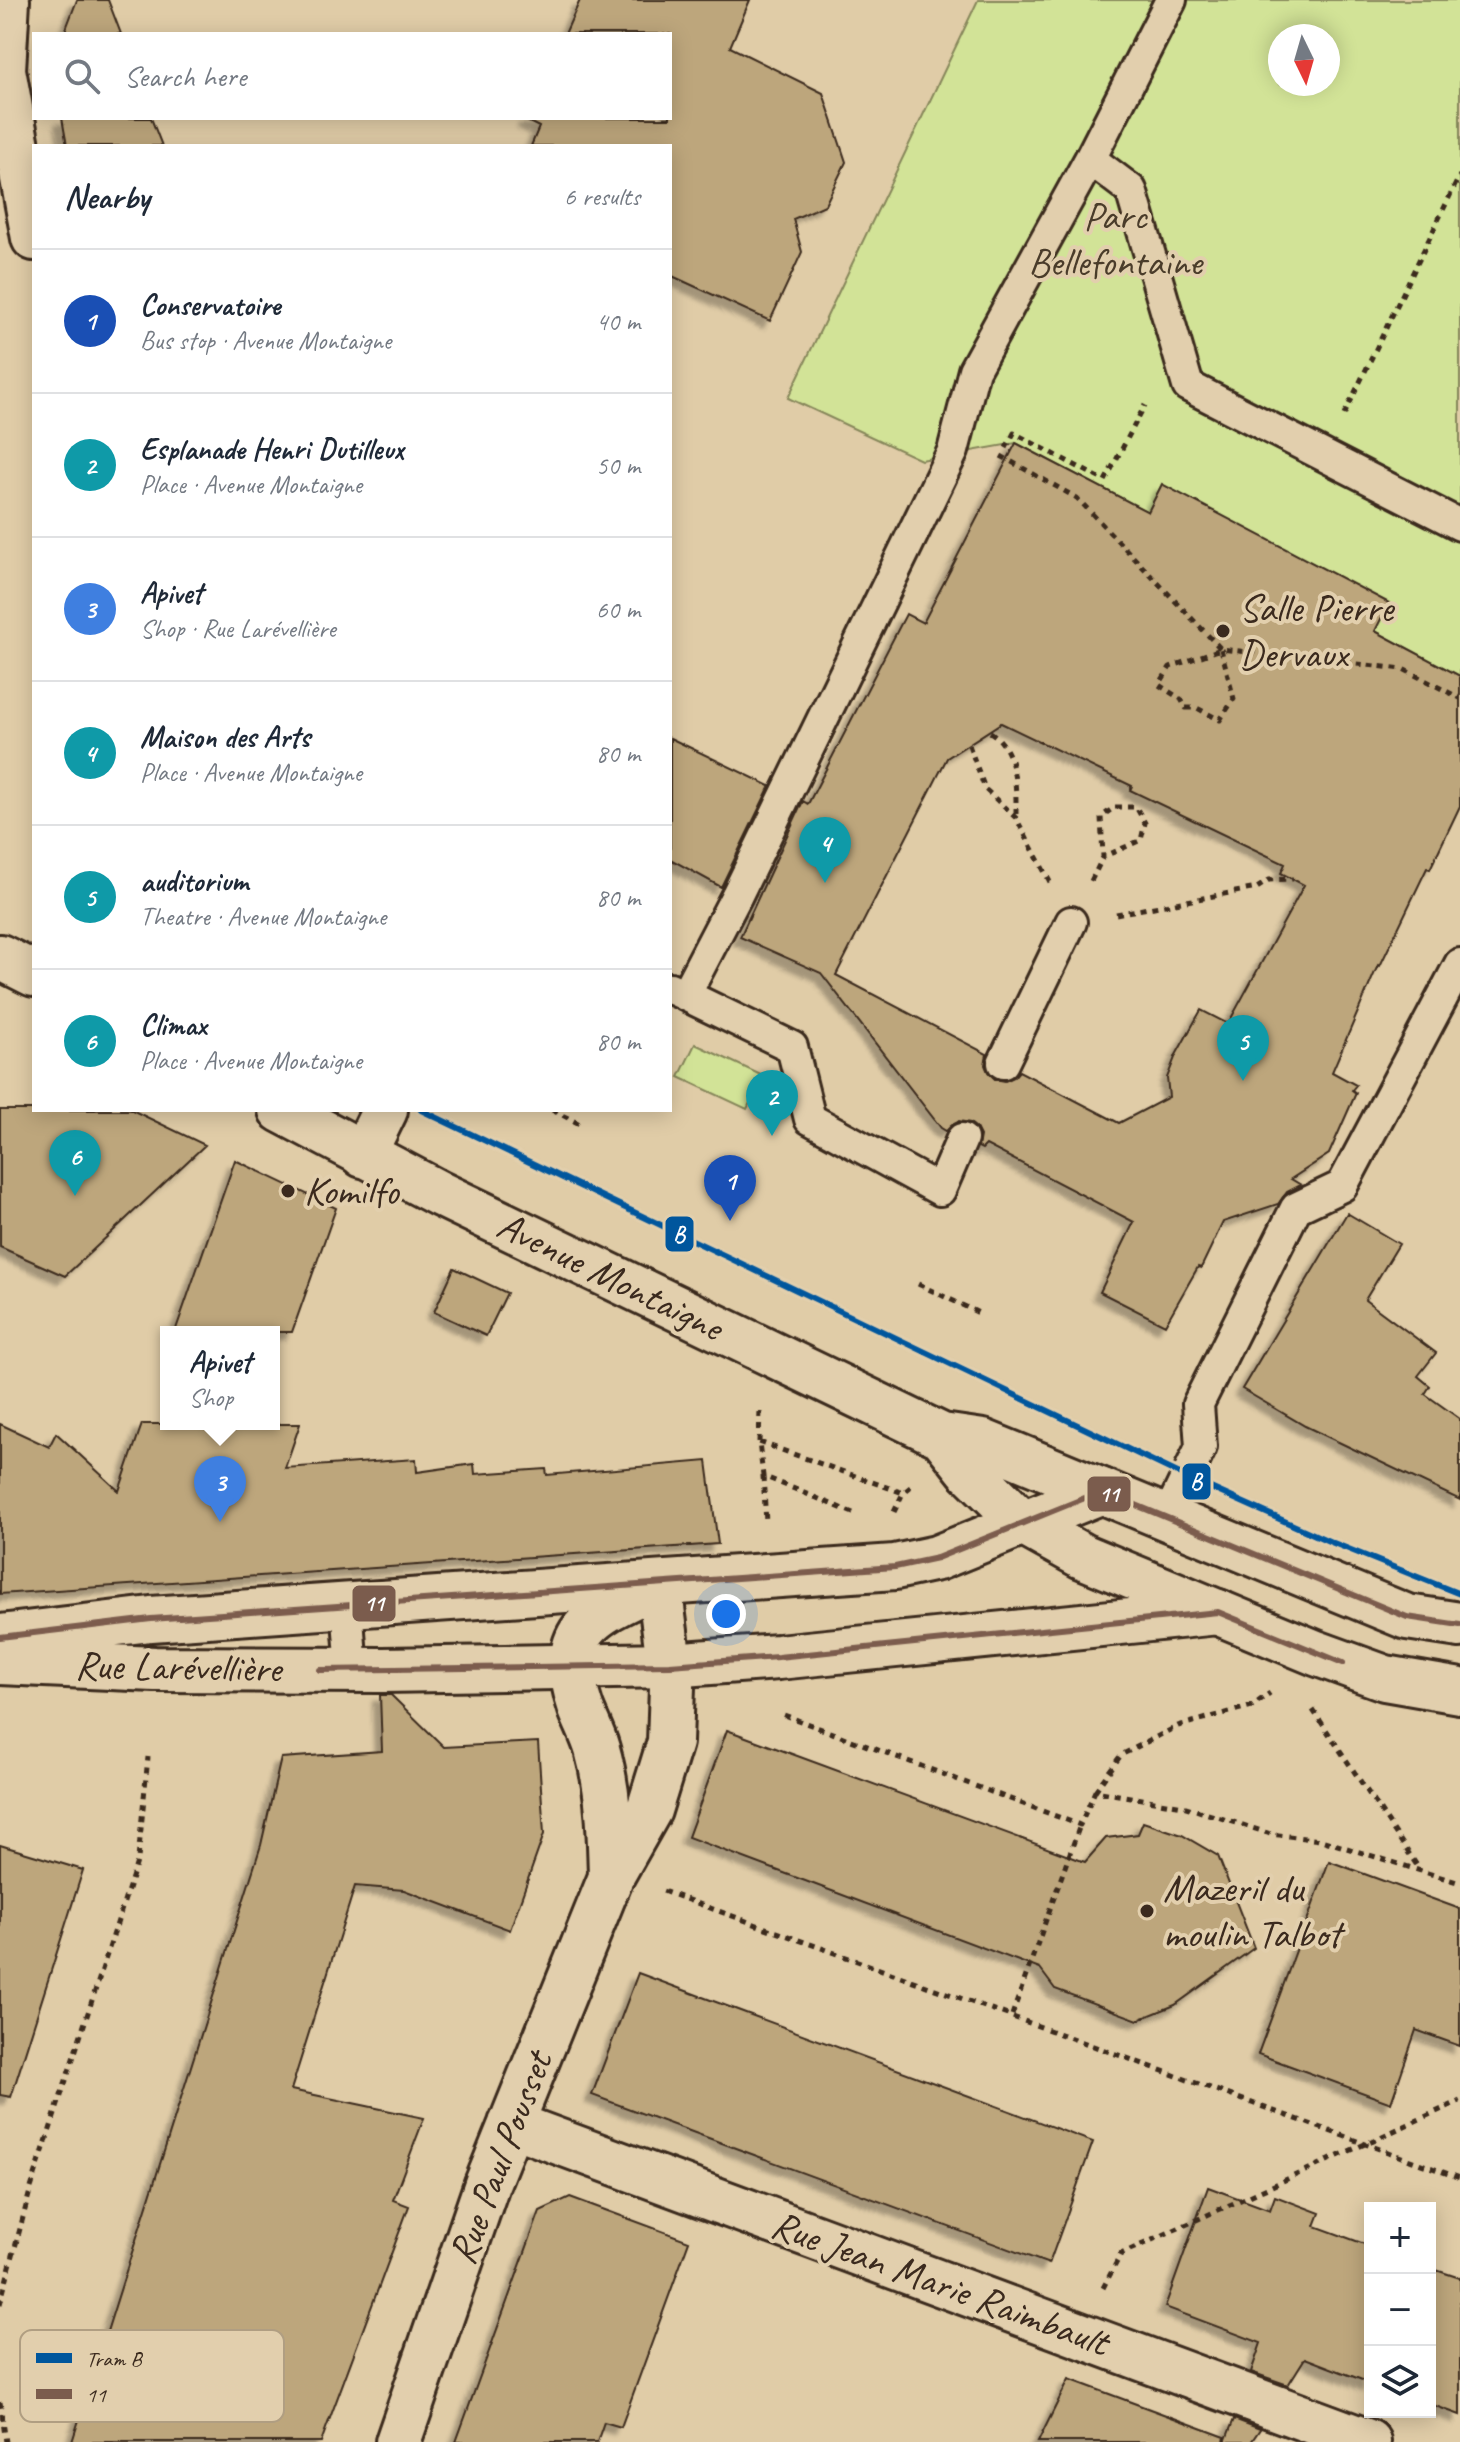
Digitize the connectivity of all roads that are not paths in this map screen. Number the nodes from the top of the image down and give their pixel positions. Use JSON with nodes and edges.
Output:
{"nodes":[{"id":1,"x":7,"y":0,"type":"edge"},
{"id":2,"x":1171,"y":0,"type":"edge"},
{"id":3,"x":1090,"y":159,"type":"junction"},
{"id":4,"x":32,"y":227,"type":"edge"},
{"id":5,"x":1460,"y":525,"type":"edge"},
{"id":6,"x":1071,"y":922,"type":"road end"},
{"id":7,"x":0,"y":957,"type":"edge"},
{"id":8,"x":1460,"y":964,"type":"edge"},
{"id":9,"x":32,"y":973,"type":"edge"},
{"id":10,"x":677,"y":992,"type":"edge"},
{"id":11,"x":1003,"y":1063,"type":"dead end"},
{"id":12,"x":285,"y":1112,"type":"edge"},
{"id":13,"x":384,"y":1112,"type":"edge"},
{"id":14,"x":962,"y":1139,"type":"dead end"},
{"id":15,"x":363,"y":1155,"type":"junction"},
{"id":16,"x":942,"y":1436,"type":"junction"},
{"id":17,"x":1102,"y":1491,"type":"junction"},
{"id":18,"x":1167,"y":1518,"type":"junction"},
{"id":19,"x":1023,"y":1523,"type":"junction"},
{"id":20,"x":659,"y":1584,"type":"junction"},
{"id":21,"x":347,"y":1606,"type":"junction"},
{"id":22,"x":1218,"y":1612,"type":"junction"},
{"id":23,"x":151,"y":1619,"type":"junction"},
{"id":24,"x":1460,"y":1625,"type":"edge"},
{"id":25,"x":0,"y":1637,"type":"edge"},
{"id":26,"x":0,"y":1662,"type":"edge"},
{"id":27,"x":670,"y":1665,"type":"junction"},
{"id":28,"x":571,"y":1668,"type":"junction"},
{"id":29,"x":155,"y":1669,"type":"junction"},
{"id":30,"x":352,"y":1670,"type":"junction"},
{"id":31,"x":1460,"y":1691,"type":"edge"},
{"id":32,"x":631,"y":1882,"type":"junction"},
{"id":33,"x":511,"y":2124,"type":"junction"},
{"id":34,"x":398,"y":2442,"type":"edge"},
{"id":35,"x":1368,"y":2442,"type":"edge"}],
"edges":[{"from":1,"to":4,"type":"street"},
{"from":2,"to":3,"type":"lane"},
{"from":3,"to":5,"type":"lane"},
{"from":3,"to":10,"type":"lane"},
{"from":6,"to":11,"type":"lane"},
{"from":7,"to":9,"type":"street"},
{"from":8,"to":18,"type":"lane"},
{"from":10,"to":14,"type":"lane"},
{"from":12,"to":15,"type":"street","name":"Avenue Montaigne"},
{"from":13,"to":15,"type":"street"},
{"from":15,"to":16,"type":"street","name":"Avenue Montaigne"},
{"from":16,"to":17,"type":"street","name":"Avenue Montaigne"},
{"from":16,"to":19,"type":"street","name":"Avenue Montaigne"},
{"from":17,"to":18,"type":"street","name":"Avenue Montaigne"},
{"from":17,"to":19,"type":"street","name":"Rue Larévellière"},
{"from":18,"to":24,"type":"street","name":"Avenue Montaigne"},
{"from":19,"to":20,"type":"street","name":"Rue Larévellière"},
{"from":19,"to":22,"type":"street","name":"Avenue Montaigne"},
{"from":20,"to":21,"type":"street","name":"Rue Larévellière"},
{"from":20,"to":27,"type":"street","name":"Rue Paul Pousset"},
{"from":20,"to":28,"type":"street"},
{"from":21,"to":23,"type":"street","name":"Rue Larévellière"},
{"from":21,"to":30,"type":"lane"},
{"from":22,"to":27,"type":"street","name":"Rue Larévellière"},
{"from":22,"to":31,"type":"street","name":"Avenue Montaigne"},
{"from":23,"to":25,"type":"street","name":"Rue Larévellière"},
{"from":23,"to":29,"type":"lane"},
{"from":26,"to":29,"type":"street","name":"Rue Larévellière"},
{"from":27,"to":28,"type":"street","name":"Rue Larévellière"},
{"from":27,"to":32,"type":"street","name":"Rue Paul Pousset"},
{"from":28,"to":30,"type":"street","name":"Rue Larévellière"},
{"from":28,"to":32,"type":"street","name":"Rue Paul Pousset"},
{"from":29,"to":30,"type":"street","name":"Rue Larévellière"},
{"from":32,"to":33,"type":"street","name":"Rue Paul Pousset"},
{"from":33,"to":34,"type":"street","name":"Rue Paul Pousset"},
{"from":33,"to":35,"type":"street","name":"Rue Jean Marie Raimbault"}]}
